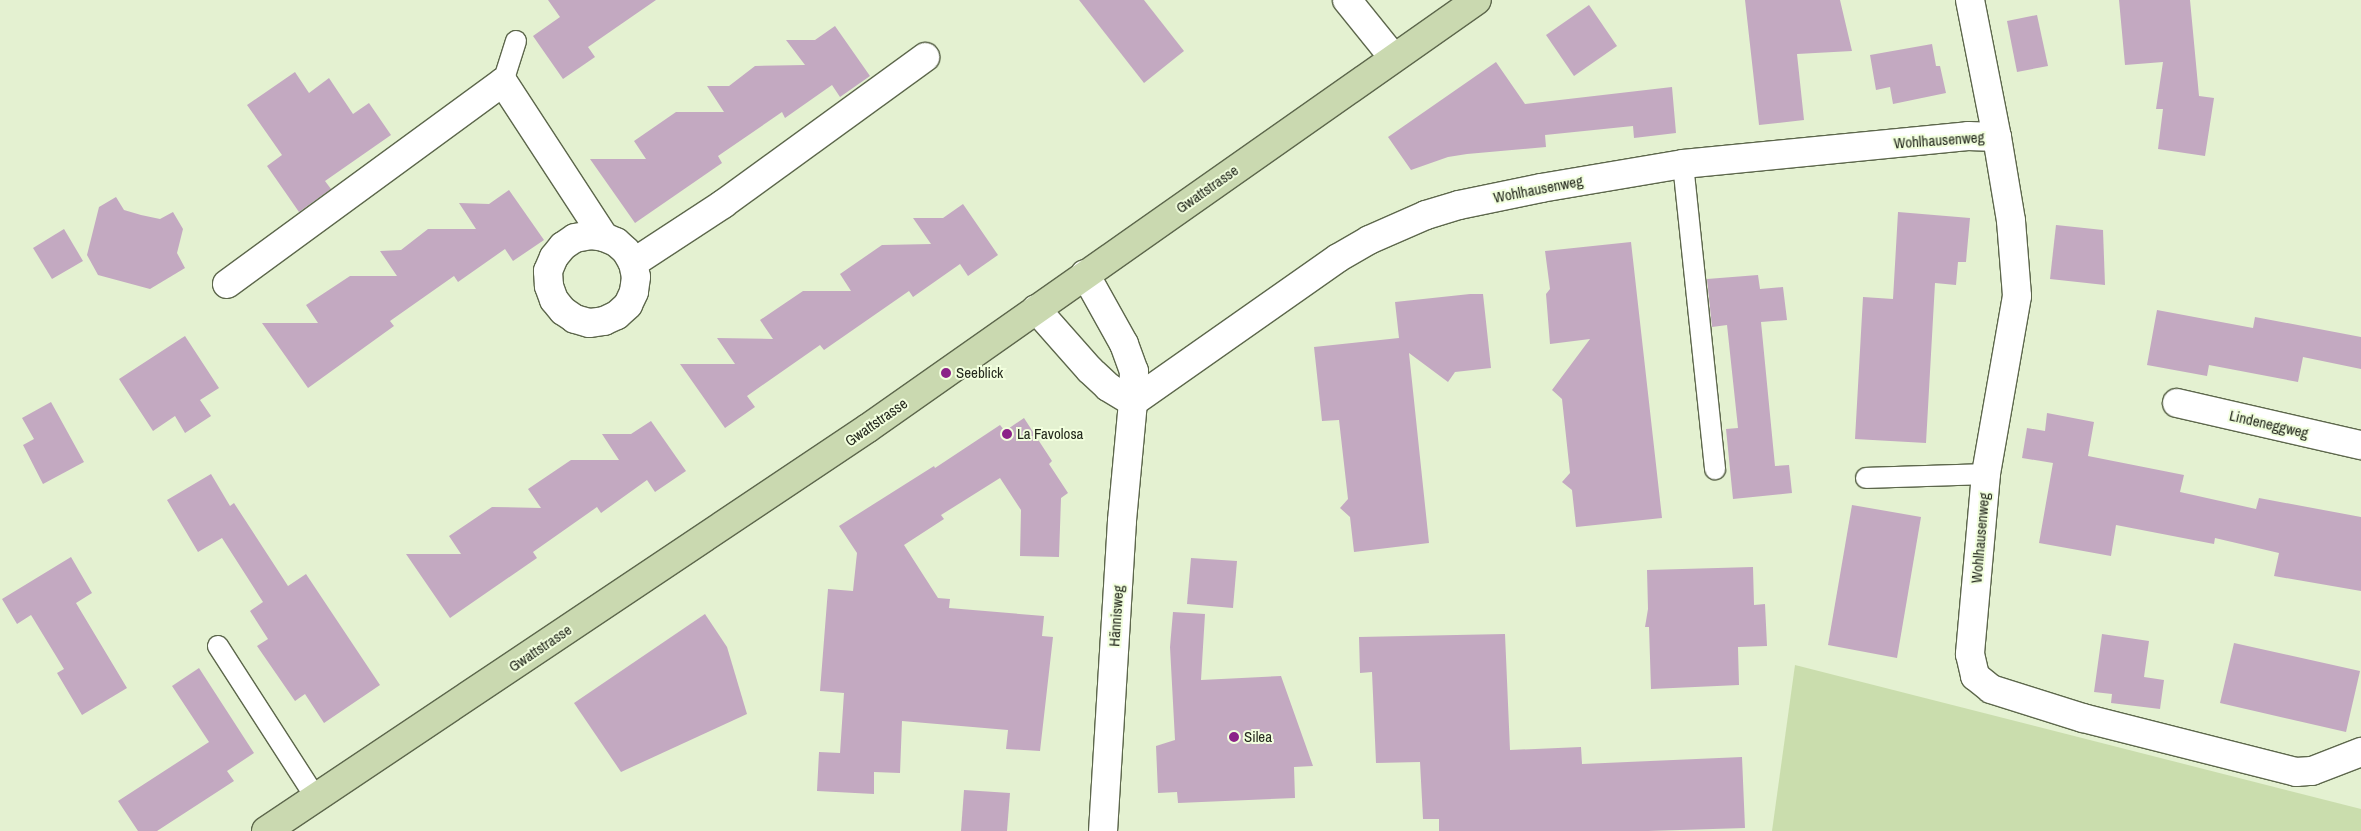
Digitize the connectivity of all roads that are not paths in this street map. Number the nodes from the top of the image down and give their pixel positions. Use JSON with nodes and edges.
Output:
{"nodes":[{"id":1,"x":1347,"y":0,"type":"edge"},
{"id":2,"x":1477,"y":0,"type":"edge"},
{"id":3,"x":1970,"y":0,"type":"edge"},
{"id":4,"x":516,"y":42,"type":"dead end"},
{"id":5,"x":925,"y":57,"type":"dead end"},
{"id":6,"x":1393,"y":57,"type":"junction"},
{"id":7,"x":503,"y":82,"type":"junction"},
{"id":8,"x":1998,"y":136,"type":"junction"},
{"id":9,"x":1683,"y":164,"type":"junction"},
{"id":10,"x":604,"y":237,"type":"junction"},
{"id":11,"x":633,"y":263,"type":"junction"},
{"id":12,"x":1085,"y":274,"type":"junction"},
{"id":13,"x":227,"y":284,"type":"dead end"},
{"id":14,"x":1036,"y":309,"type":"junction"},
{"id":15,"x":1134,"y":402,"type":"junction"},
{"id":16,"x":2177,"y":403,"type":"dead end"},
{"id":17,"x":2361,"y":445,"type":"edge"},
{"id":18,"x":1715,"y":469,"type":"dead end"},
{"id":19,"x":1986,"y":474,"type":"junction"},
{"id":20,"x":1866,"y":478,"type":"dead end"},
{"id":21,"x":218,"y":646,"type":"dead end"},
{"id":22,"x":2361,"y":752,"type":"edge"},
{"id":23,"x":316,"y":798,"type":"junction"},
{"id":24,"x":266,"y":831,"type":"edge"},
{"id":25,"x":1103,"y":831,"type":"edge"}],
"edges":[{"from":1,"to":6,"type":"street"},
{"from":2,"to":6,"type":"main road","name":"Gwattstrasse"},
{"from":3,"to":8,"type":"street","name":"Wohlhausenweg"},
{"from":4,"to":7,"type":"lane"},
{"from":5,"to":11,"type":"street"},
{"from":6,"to":12,"type":"main road","name":"Gwattstrasse"},
{"from":7,"to":10,"type":"street"},
{"from":7,"to":13,"type":"street"},
{"from":8,"to":9,"type":"street","name":"Wohlhausenweg"},
{"from":8,"to":19,"type":"street","name":"Wohlhausenweg"},
{"from":9,"to":15,"type":"street","name":"Wohlhausenweg"},
{"from":9,"to":18,"type":"lane"},
{"from":10,"to":11,"type":"street"},
{"from":10,"to":11,"type":"street"},
{"from":12,"to":14,"type":"main road","name":"Gwattstrasse"},
{"from":12,"to":15,"type":"street","name":"Hännisweg"},
{"from":14,"to":15,"type":"street"},
{"from":14,"to":23,"type":"main road","name":"Gwattstrasse"},
{"from":15,"to":25,"type":"street","name":"Hännisweg"},
{"from":16,"to":17,"type":"street","name":"Lindeneggweg"},
{"from":19,"to":20,"type":"lane"},
{"from":19,"to":22,"type":"street","name":"Wohlhausenweg"},
{"from":21,"to":23,"type":"lane"},
{"from":23,"to":24,"type":"main road","name":"Gwattstrasse"}]}
